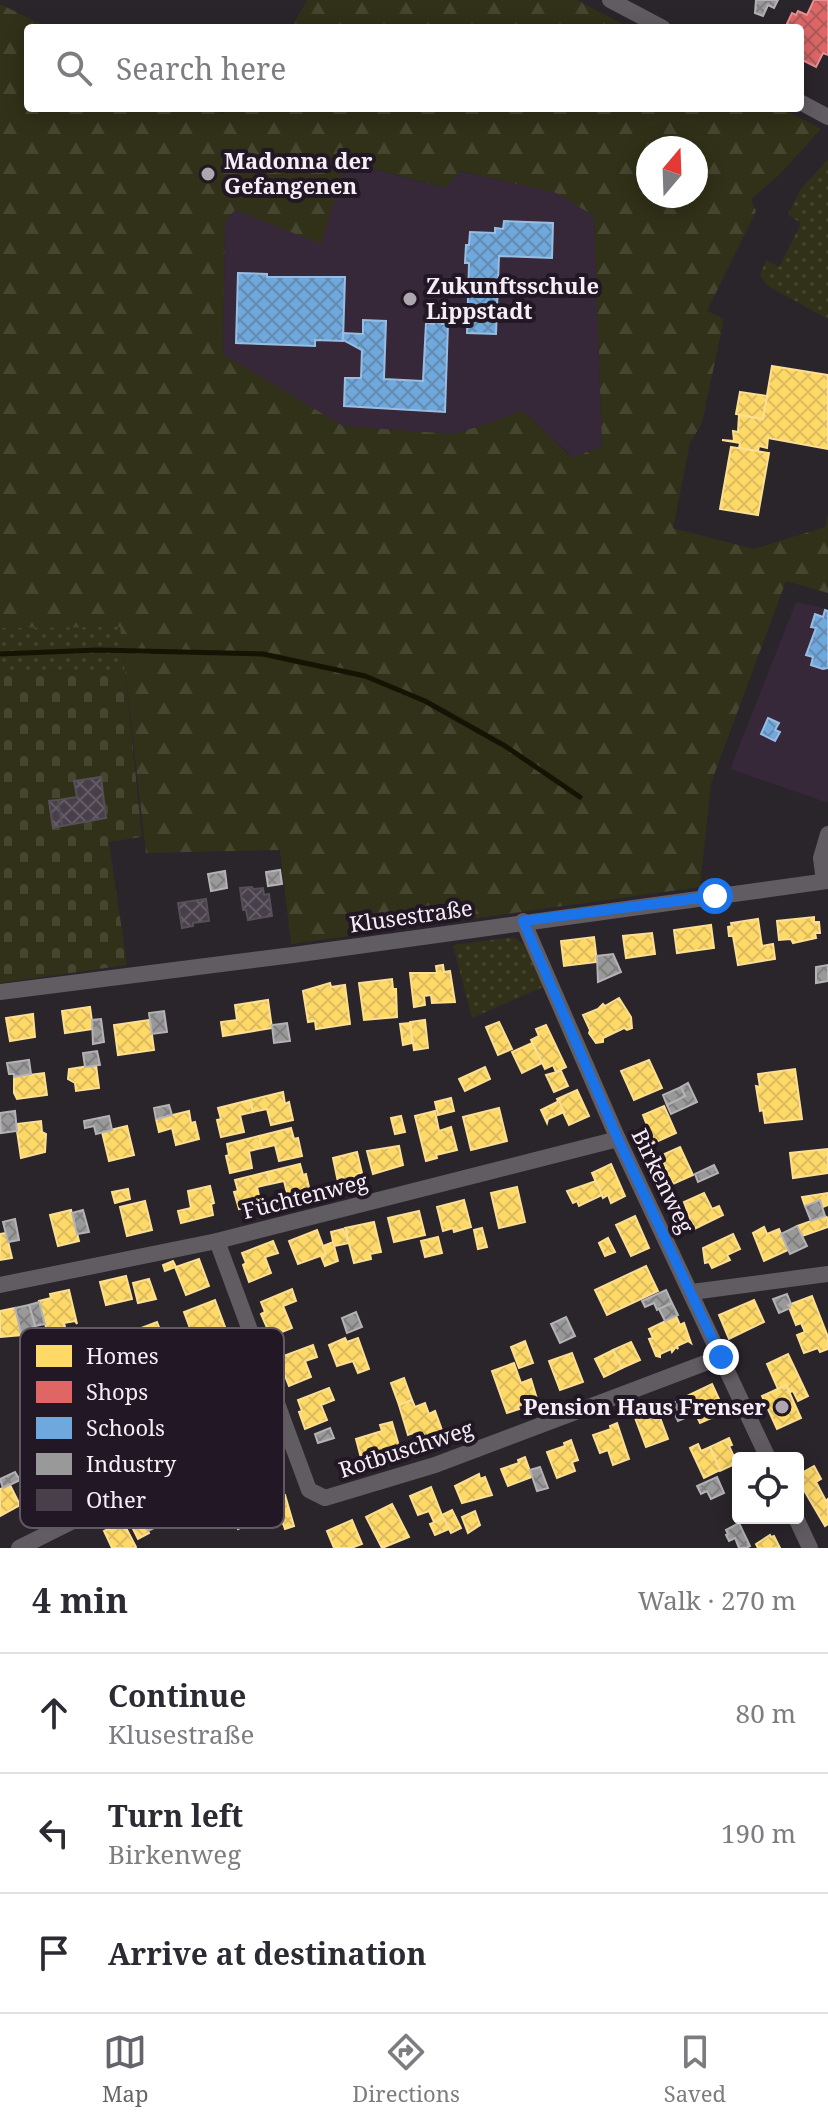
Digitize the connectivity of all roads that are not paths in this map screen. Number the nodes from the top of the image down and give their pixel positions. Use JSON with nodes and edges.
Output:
{"nodes":[{"id":1,"x":610,"y":0,"type":"edge"},
{"id":2,"x":655,"y":24,"type":"edge"},
{"id":3,"x":804,"y":104,"type":"edge"},
{"id":4,"x":828,"y":117,"type":"edge"},
{"id":5,"x":828,"y":834,"type":"edge"},
{"id":6,"x":826,"y":881,"type":"edge"},
{"id":7,"x":523,"y":921,"type":"junction"},
{"id":8,"x":0,"y":992,"type":"edge"},
{"id":9,"x":618,"y":1139,"type":"junction"},
{"id":10,"x":217,"y":1241,"type":"junction"},
{"id":11,"x":828,"y":1274,"type":"edge"},
{"id":12,"x":0,"y":1285,"type":"edge"},
{"id":13,"x":692,"y":1292,"type":"junction"},
{"id":14,"x":249,"y":1328,"type":"edge"},
{"id":15,"x":721,"y":1357,"type":"junction"},
{"id":16,"x":284,"y":1422,"type":"edge"},
{"id":17,"x":765,"y":1452,"type":"edge"},
{"id":18,"x":799,"y":1524,"type":"edge"},
{"id":19,"x":59,"y":1528,"type":"edge"},
{"id":20,"x":19,"y":1548,"type":"edge"},
{"id":21,"x":810,"y":1548,"type":"edge"}],
"edges":[{"from":1,"to":2,"type":"street"},
{"from":3,"to":4,"type":"street"},
{"from":5,"to":6,"type":"street"},
{"from":6,"to":7,"type":"street","name":"Klusestraße"},
{"from":7,"to":8,"type":"street","name":"Klusestraße"},
{"from":7,"to":9,"type":"street","name":"Birkenweg"},
{"from":9,"to":10,"type":"street","name":"Füchtenweg"},
{"from":9,"to":13,"type":"street","name":"Birkenweg"},
{"from":10,"to":12,"type":"street","name":"Füchtenweg"},
{"from":10,"to":14,"type":"street","name":"Rotbuschweg"},
{"from":11,"to":13,"type":"street"},
{"from":13,"to":15,"type":"street","name":"Birkenweg"},
{"from":15,"to":16,"type":"street","name":"Rotbuschweg"},
{"from":15,"to":17,"type":"street","name":"Birkenweg"},
{"from":18,"to":21,"type":"street"},
{"from":19,"to":20,"type":"street"}]}
